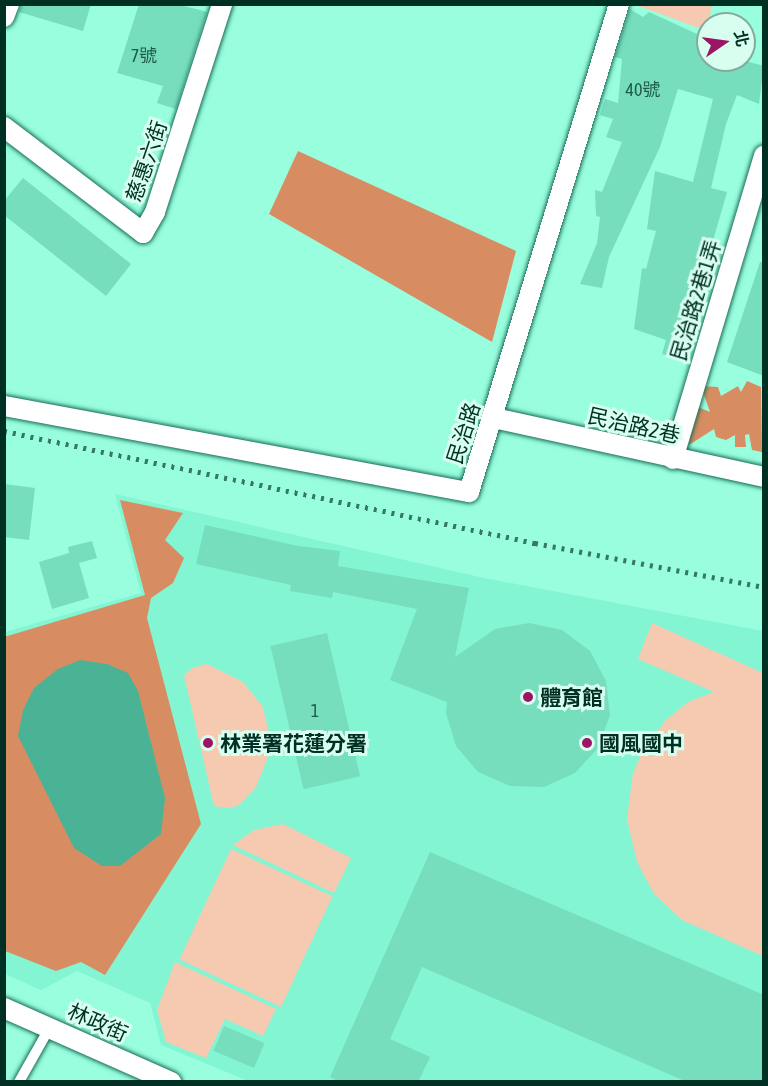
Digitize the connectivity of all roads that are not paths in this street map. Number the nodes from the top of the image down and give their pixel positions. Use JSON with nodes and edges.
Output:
{"nodes":[{"id":1,"x":9,"y":4,"type":"edge"},
{"id":2,"x":222,"y":4,"type":"edge"},
{"id":3,"x":619,"y":4,"type":"edge"},
{"id":4,"x":4,"y":17,"type":"edge"},
{"id":5,"x":4,"y":127,"type":"edge"},
{"id":6,"x":764,"y":155,"type":"edge"},
{"id":7,"x":4,"y":406,"type":"edge"},
{"id":8,"x":494,"y":418,"type":"junction"},
{"id":9,"x":673,"y":459,"type":"junction"},
{"id":10,"x":764,"y":477,"type":"edge"},
{"id":11,"x":4,"y":1008,"type":"edge"},
{"id":12,"x":50,"y":1028,"type":"junction"},
{"id":13,"x":19,"y":1082,"type":"edge"},
{"id":14,"x":171,"y":1082,"type":"edge"}],
"edges":[{"from":1,"to":4,"type":"street"},
{"from":2,"to":5,"type":"street","name":"慈惠六街"},
{"from":3,"to":8,"type":"street","name":"民治路"},
{"from":6,"to":9,"type":"street","name":"民治路2巷1弄"},
{"from":7,"to":8,"type":"street","name":"民治路"},
{"from":8,"to":9,"type":"street","name":"民治路2巷"},
{"from":9,"to":10,"type":"street","name":"民治路2巷"},
{"from":11,"to":12,"type":"street","name":"林政街"},
{"from":12,"to":13,"type":"lane"},
{"from":12,"to":14,"type":"street","name":"林政街"}]}
